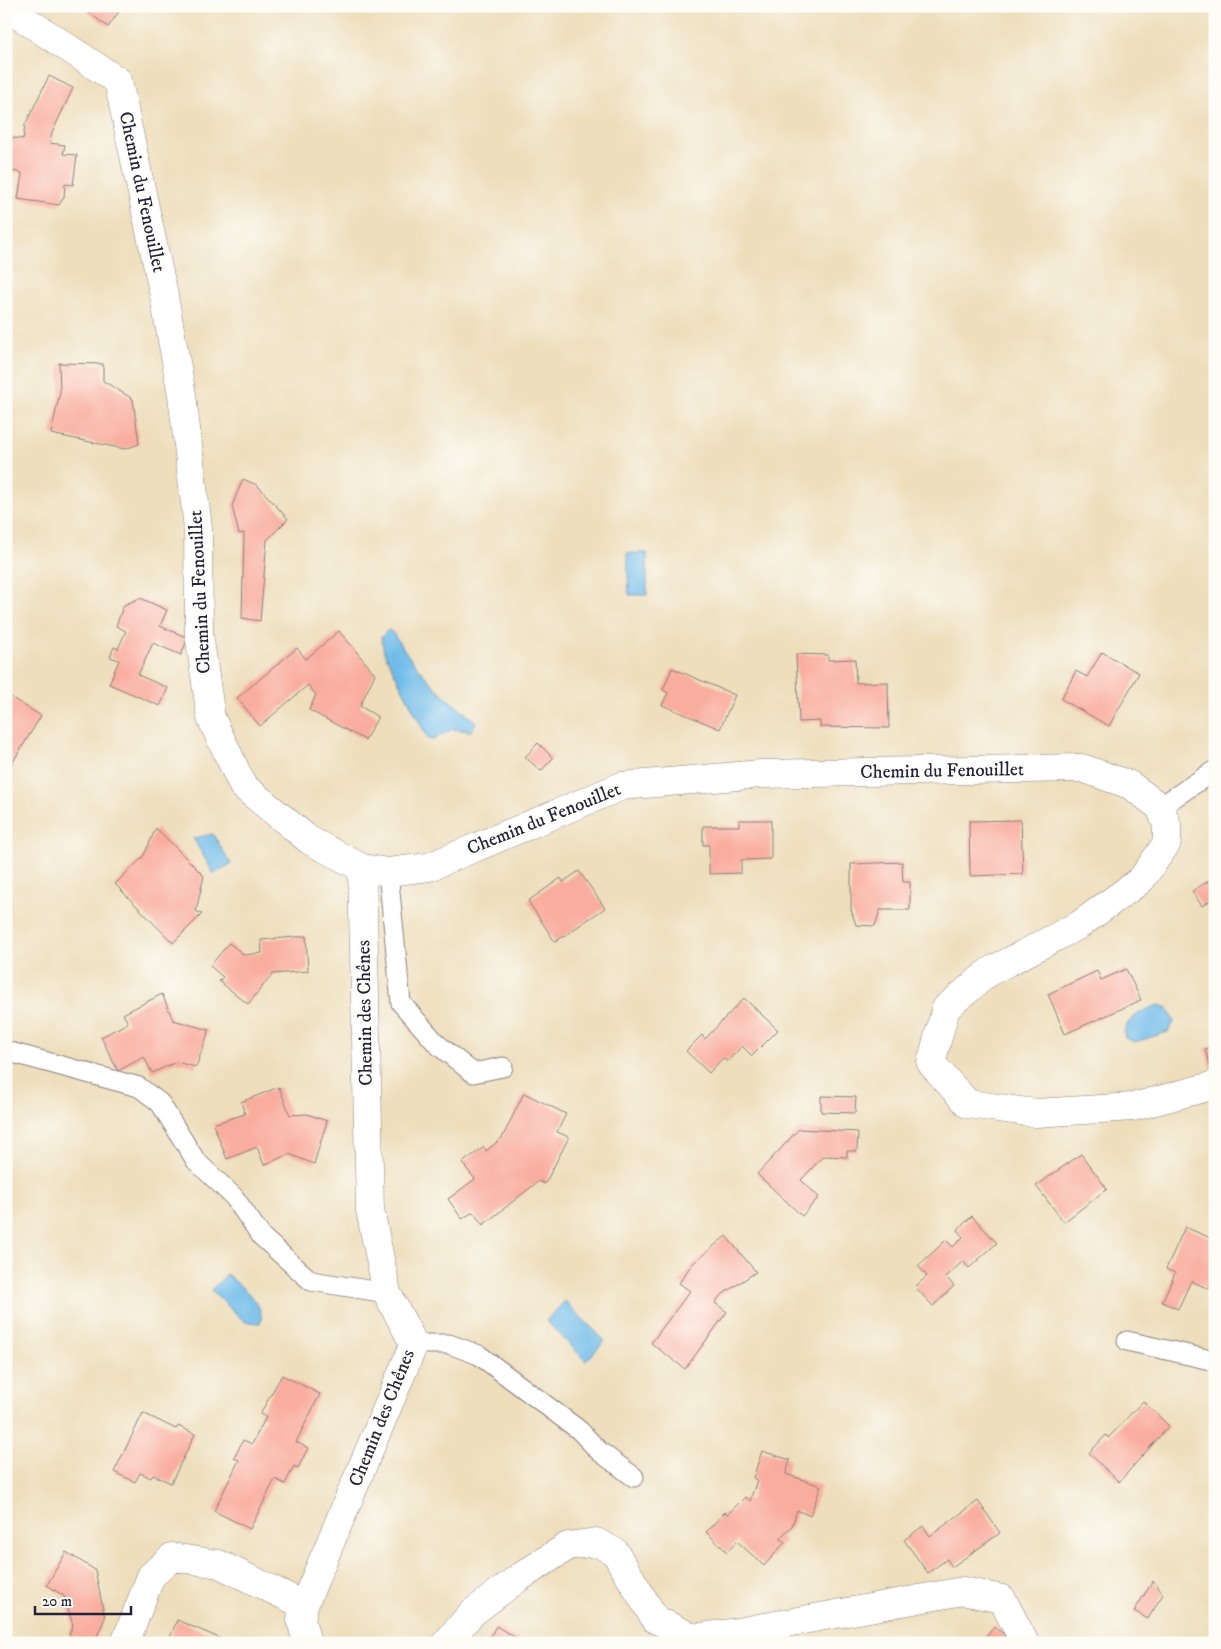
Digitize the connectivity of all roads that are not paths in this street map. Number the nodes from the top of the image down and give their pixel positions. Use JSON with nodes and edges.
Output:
{"nodes":[{"id":1,"x":6,"y":7,"type":"edge"},
{"id":2,"x":1215,"y":770,"type":"edge"},
{"id":3,"x":1160,"y":807,"type":"junction"},
{"id":4,"x":375,"y":870,"type":"junction"},
{"id":5,"x":6,"y":1051,"type":"edge"},
{"id":6,"x":503,"y":1067,"type":"dead end"},
{"id":7,"x":1215,"y":1085,"type":"edge"},
{"id":8,"x":387,"y":1293,"type":"junction"},
{"id":9,"x":1127,"y":1341,"type":"dead end"},
{"id":10,"x":414,"y":1344,"type":"junction"},
{"id":11,"x":1215,"y":1361,"type":"edge"},
{"id":12,"x":634,"y":1477,"type":"dead end"},
{"id":13,"x":304,"y":1605,"type":"junction"},
{"id":14,"x":125,"y":1643,"type":"edge"},
{"id":15,"x":308,"y":1643,"type":"edge"},
{"id":16,"x":446,"y":1643,"type":"edge"},
{"id":17,"x":1026,"y":1643,"type":"edge"}],
"edges":[{"from":1,"to":4,"type":"street","name":"Chemin du Fenouillet"},
{"from":2,"to":3,"type":"lane"},
{"from":3,"to":4,"type":"street","name":"Chemin du Fenouillet"},
{"from":3,"to":7,"type":"street"},
{"from":4,"to":6,"type":"lane"},
{"from":4,"to":8,"type":"street","name":"Chemin des Chênes"},
{"from":5,"to":8,"type":"lane"},
{"from":8,"to":10,"type":"street","name":"Chemin des Chênes"},
{"from":9,"to":11,"type":"lane"},
{"from":10,"to":12,"type":"lane"},
{"from":10,"to":13,"type":"street","name":"Chemin des Chênes"},
{"from":13,"to":14,"type":"street"},
{"from":13,"to":15,"type":"street"},
{"from":16,"to":17,"type":"street"}]}
